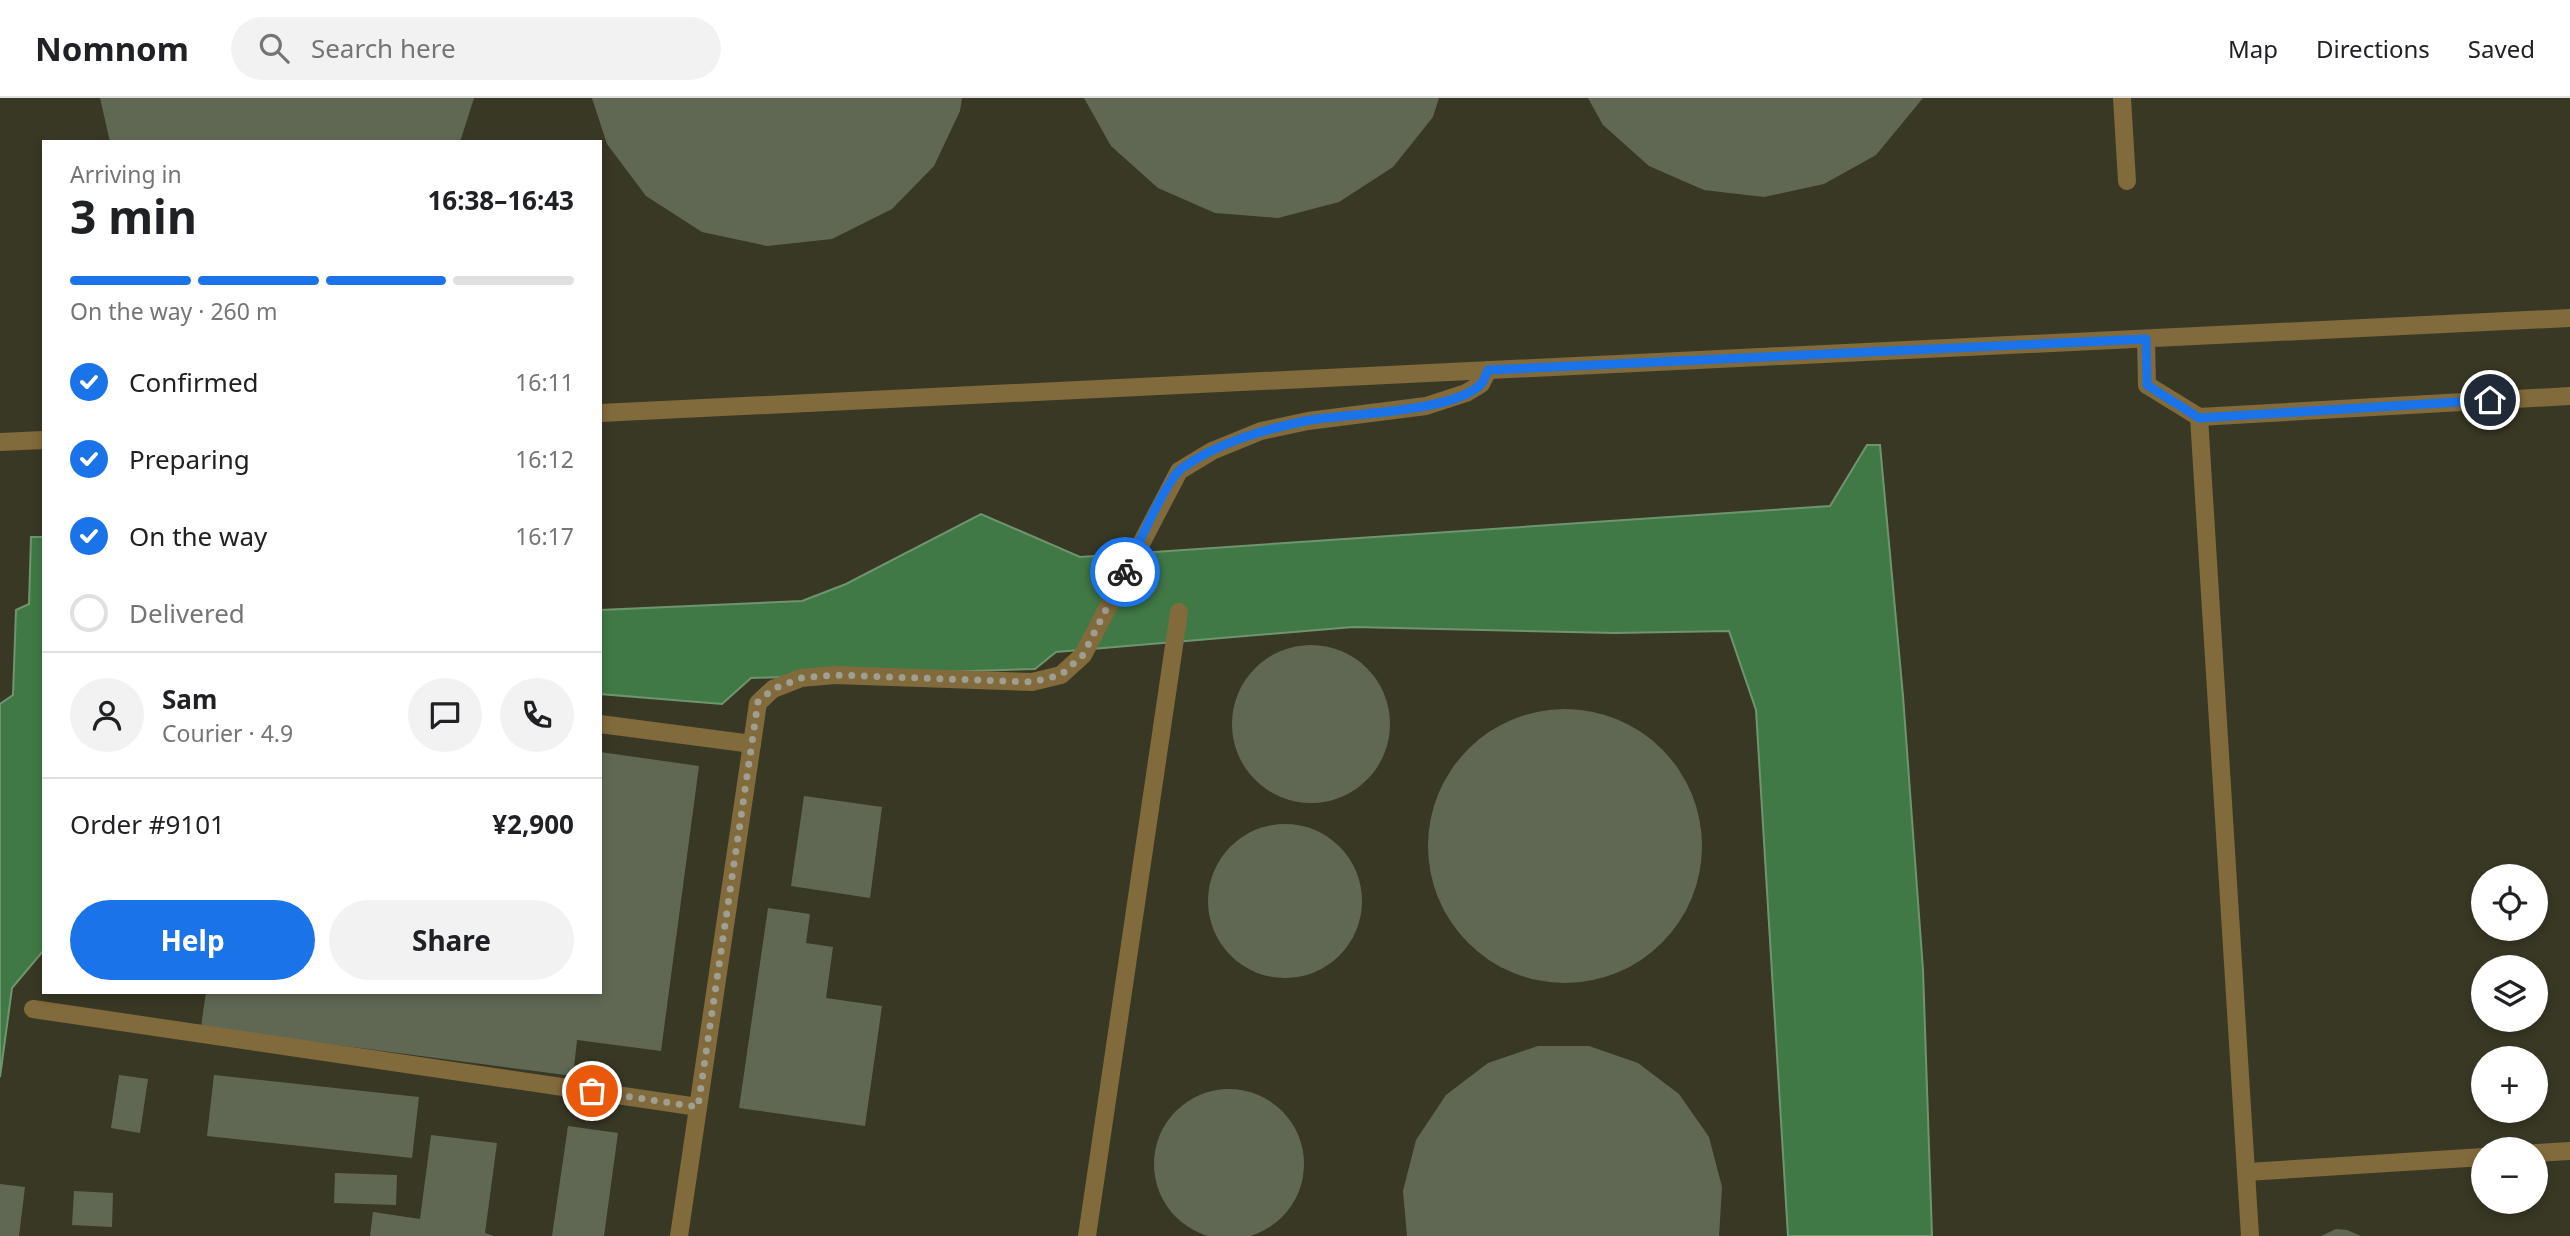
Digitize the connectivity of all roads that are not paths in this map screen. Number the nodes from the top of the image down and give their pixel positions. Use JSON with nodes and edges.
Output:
{"nodes":[{"id":1,"x":2122,"y":98,"type":"edge"},
{"id":2,"x":2127,"y":181,"type":"dead end"},
{"id":3,"x":2570,"y":318,"type":"edge"},
{"id":4,"x":2146,"y":339,"type":"junction"},
{"id":5,"x":1488,"y":370,"type":"junction"},
{"id":6,"x":2570,"y":396,"type":"edge"},
{"id":7,"x":602,"y":413,"type":"edge"},
{"id":8,"x":2199,"y":418,"type":"junction"},
{"id":9,"x":42,"y":440,"type":"edge"},
{"id":10,"x":0,"y":442,"type":"edge"},
{"id":11,"x":1179,"y":612,"type":"dead end"},
{"id":12,"x":602,"y":724,"type":"edge"},
{"id":13,"x":752,"y":744,"type":"junction"},
{"id":14,"x":33,"y":1009,"type":"dead end"},
{"id":15,"x":698,"y":1107,"type":"junction"},
{"id":16,"x":2570,"y":1151,"type":"edge"},
{"id":17,"x":2548,"y":1152,"type":"edge"},
{"id":18,"x":2471,"y":1158,"type":"edge"},
{"id":19,"x":2247,"y":1172,"type":"junction"},
{"id":20,"x":679,"y":1236,"type":"edge"},
{"id":21,"x":1087,"y":1236,"type":"edge"},
{"id":22,"x":2250,"y":1236,"type":"edge"}],
"edges":[{"from":1,"to":2,"type":"street"},
{"from":3,"to":4,"type":"street"},
{"from":4,"to":5,"type":"street"},
{"from":4,"to":8,"type":"street"},
{"from":5,"to":7,"type":"street"},
{"from":5,"to":13,"type":"street"},
{"from":6,"to":8,"type":"street"},
{"from":8,"to":19,"type":"street"},
{"from":9,"to":10,"type":"street"},
{"from":11,"to":21,"type":"street"},
{"from":12,"to":13,"type":"street"},
{"from":13,"to":15,"type":"street"},
{"from":14,"to":15,"type":"street"},
{"from":15,"to":20,"type":"street"},
{"from":16,"to":17,"type":"street"},
{"from":18,"to":19,"type":"street"},
{"from":19,"to":22,"type":"street"}]}
